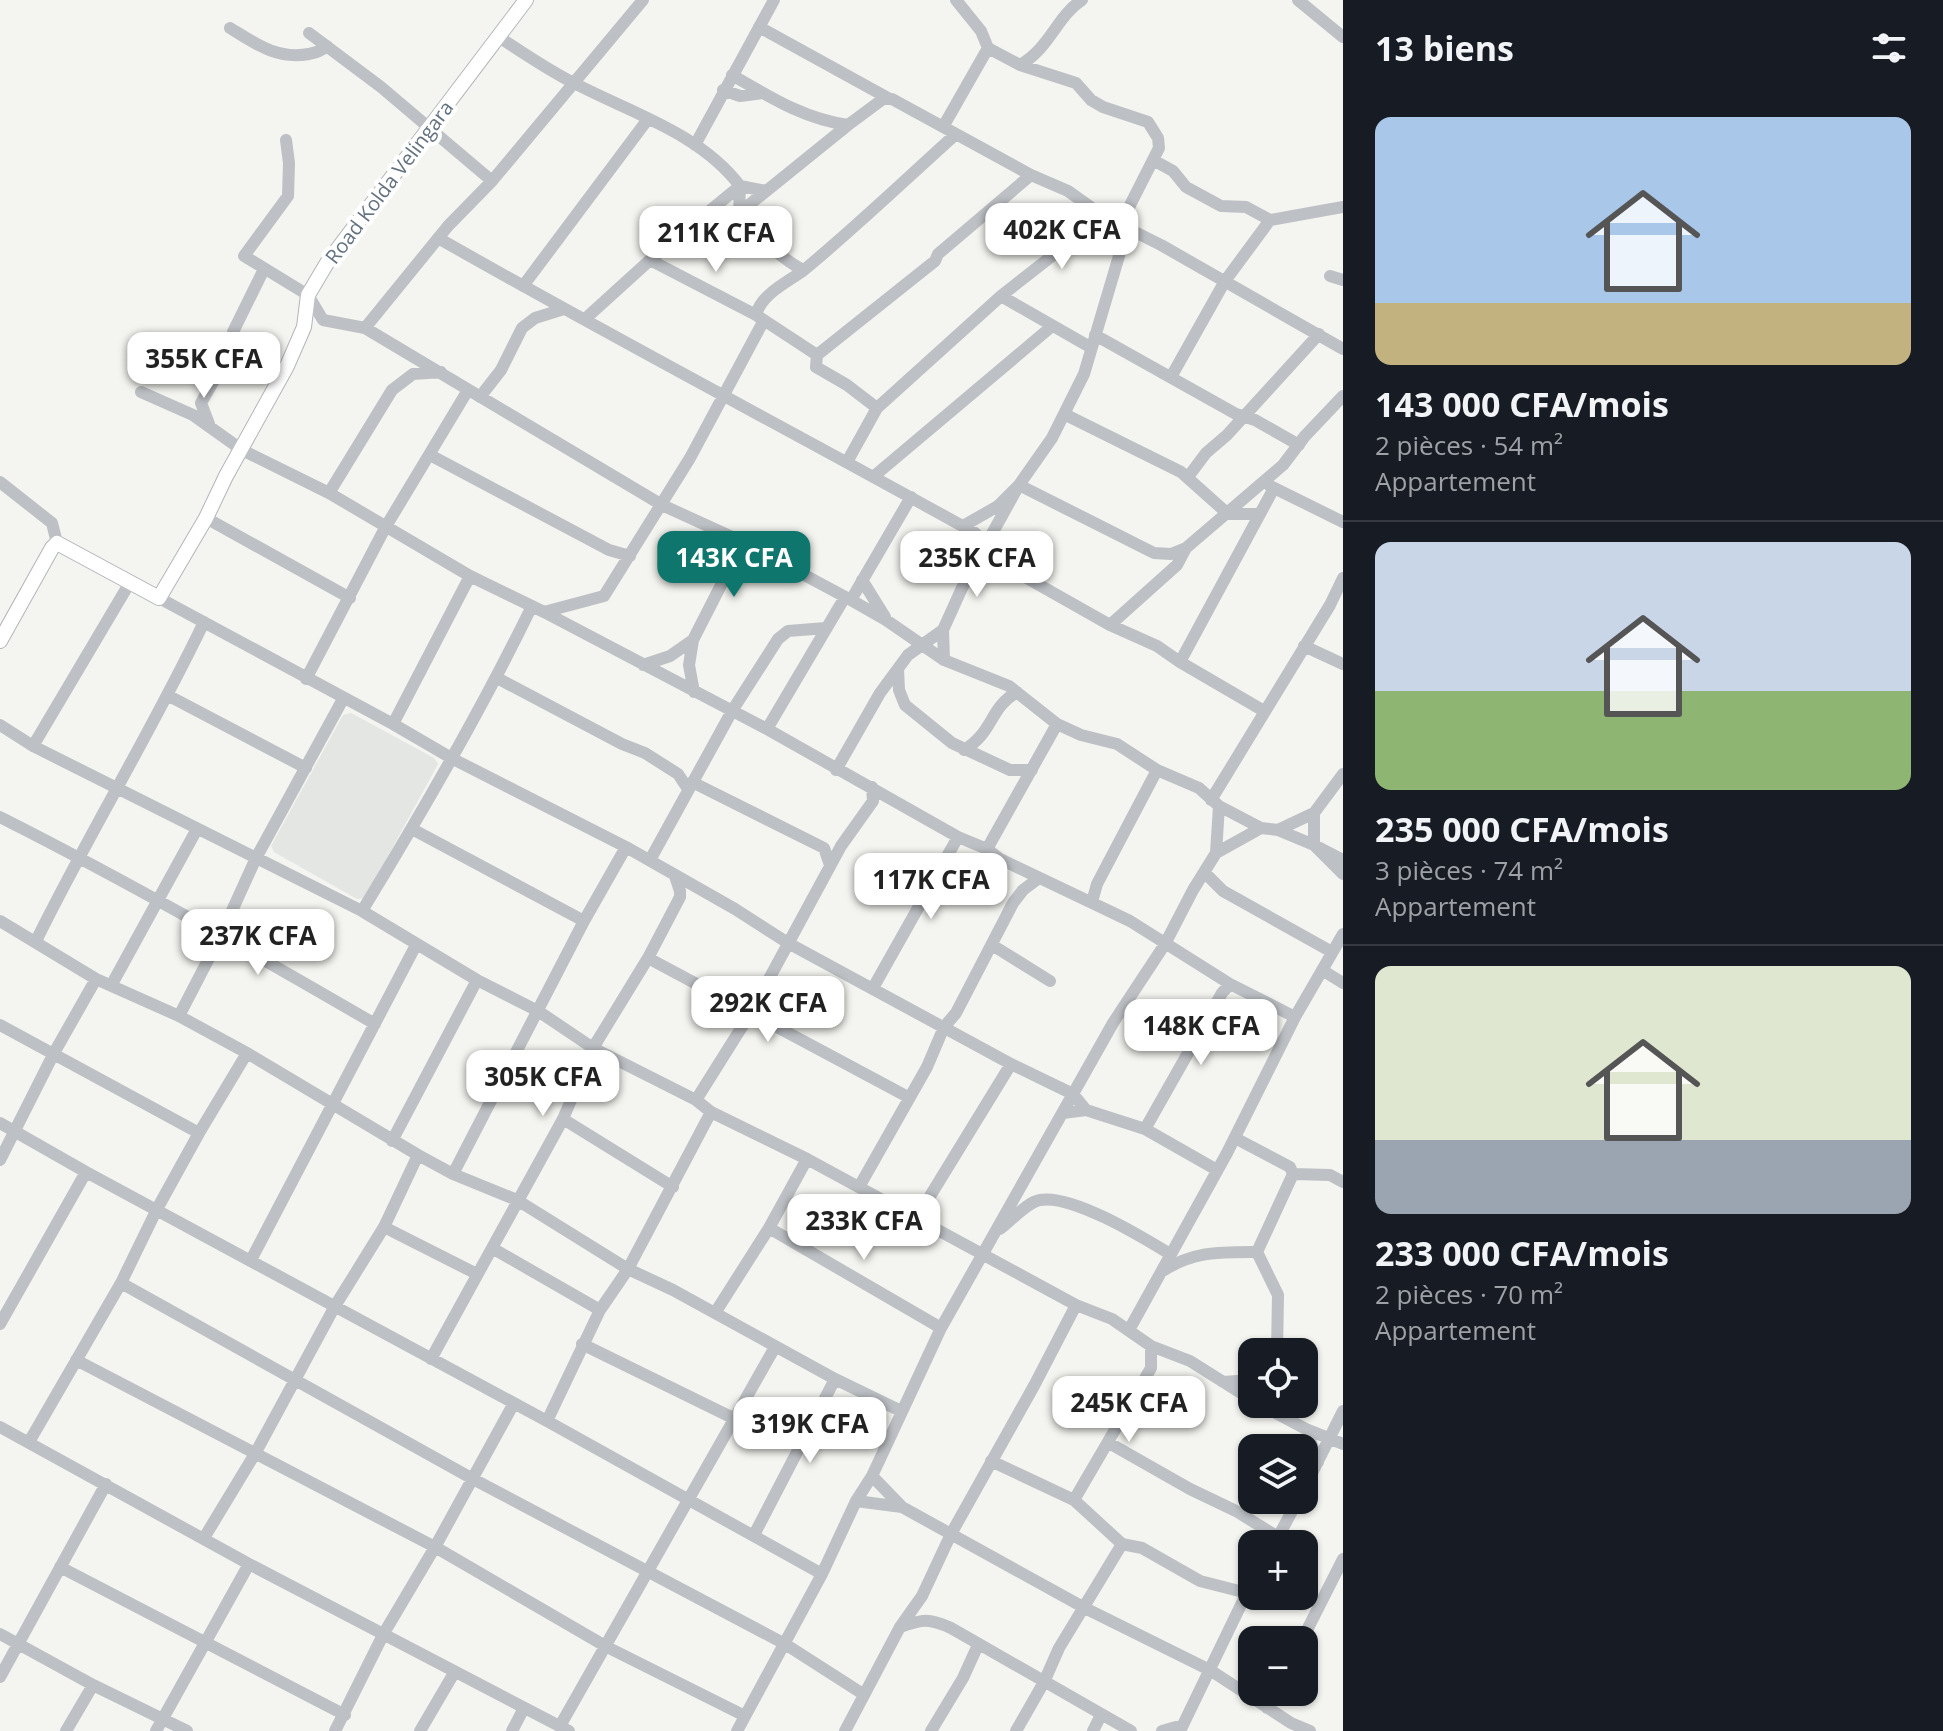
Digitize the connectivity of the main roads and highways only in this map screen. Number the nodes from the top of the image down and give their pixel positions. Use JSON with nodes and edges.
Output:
{"nodes":[{"id":1,"x":526,"y":0,"type":"edge"},
{"id":2,"x":0,"y":641,"type":"edge"}],
"edges":[{"from":1,"to":2,"type":"main road","name":"Road Kolda Velingara"}]}
